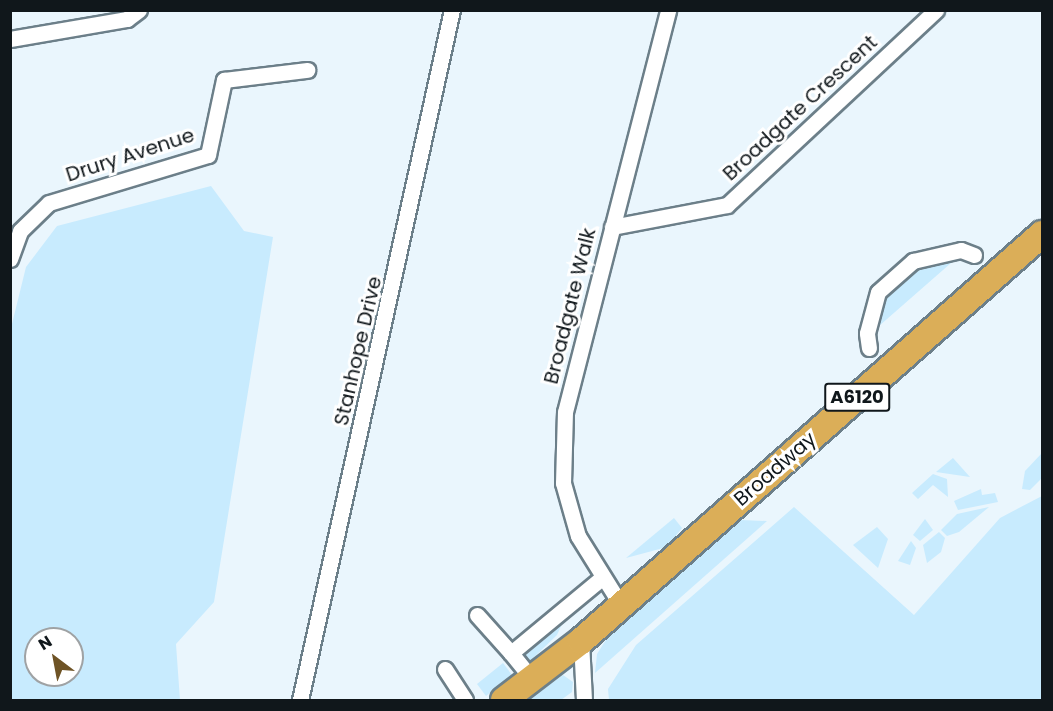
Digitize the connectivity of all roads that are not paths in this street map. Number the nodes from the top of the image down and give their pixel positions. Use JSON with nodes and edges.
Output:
{"nodes":[{"id":1,"x":139,"y":10,"type":"edge"},
{"id":2,"x":452,"y":10,"type":"edge"},
{"id":3,"x":668,"y":10,"type":"edge"},
{"id":4,"x":936,"y":10,"type":"edge"},
{"id":5,"x":10,"y":39,"type":"edge"},
{"id":6,"x":307,"y":70,"type":"dead end"},
{"id":7,"x":612,"y":227,"type":"junction"},
{"id":8,"x":1042,"y":234,"type":"edge"},
{"id":9,"x":974,"y":255,"type":"dead end"},
{"id":10,"x":10,"y":259,"type":"edge"},
{"id":11,"x":869,"y":348,"type":"dead end"},
{"id":12,"x":603,"y":577,"type":"junction"},
{"id":13,"x":621,"y":605,"type":"junction"},
{"id":14,"x":477,"y":615,"type":"dead end"},
{"id":15,"x":581,"y":641,"type":"junction"},
{"id":16,"x":511,"y":653,"type":"junction"},
{"id":17,"x":445,"y":669,"type":"dead end"},
{"id":18,"x":532,"y":679,"type":"junction"},
{"id":19,"x":300,"y":700,"type":"edge"},
{"id":20,"x":465,"y":700,"type":"edge"},
{"id":21,"x":504,"y":700,"type":"edge"},
{"id":22,"x":584,"y":700,"type":"edge"}],
"edges":[{"from":1,"to":5,"type":"street"},
{"from":2,"to":19,"type":"street","name":"Stanhope Drive"},
{"from":3,"to":7,"type":"street","name":"Broadgate Walk"},
{"from":4,"to":7,"type":"street","name":"Broadgate Crescent"},
{"from":6,"to":10,"type":"street","name":"Drury Avenue"},
{"from":7,"to":12,"type":"street","name":"Broadgate Walk"},
{"from":8,"to":13,"type":"highway","name":"Broadway","number":"A6120"},
{"from":9,"to":11,"type":"street"},
{"from":12,"to":13,"type":"street","name":"Broadgate Walk"},
{"from":12,"to":16,"type":"street"},
{"from":13,"to":15,"type":"highway","name":"Broadway","number":"A6120"},
{"from":14,"to":16,"type":"street"},
{"from":15,"to":18,"type":"highway","name":"Broadway","number":"A6120"},
{"from":15,"to":22,"type":"street"},
{"from":16,"to":18,"type":"street"},
{"from":17,"to":20,"type":"street"},
{"from":18,"to":21,"type":"highway","name":"Broadway","number":"A6120"}]}
